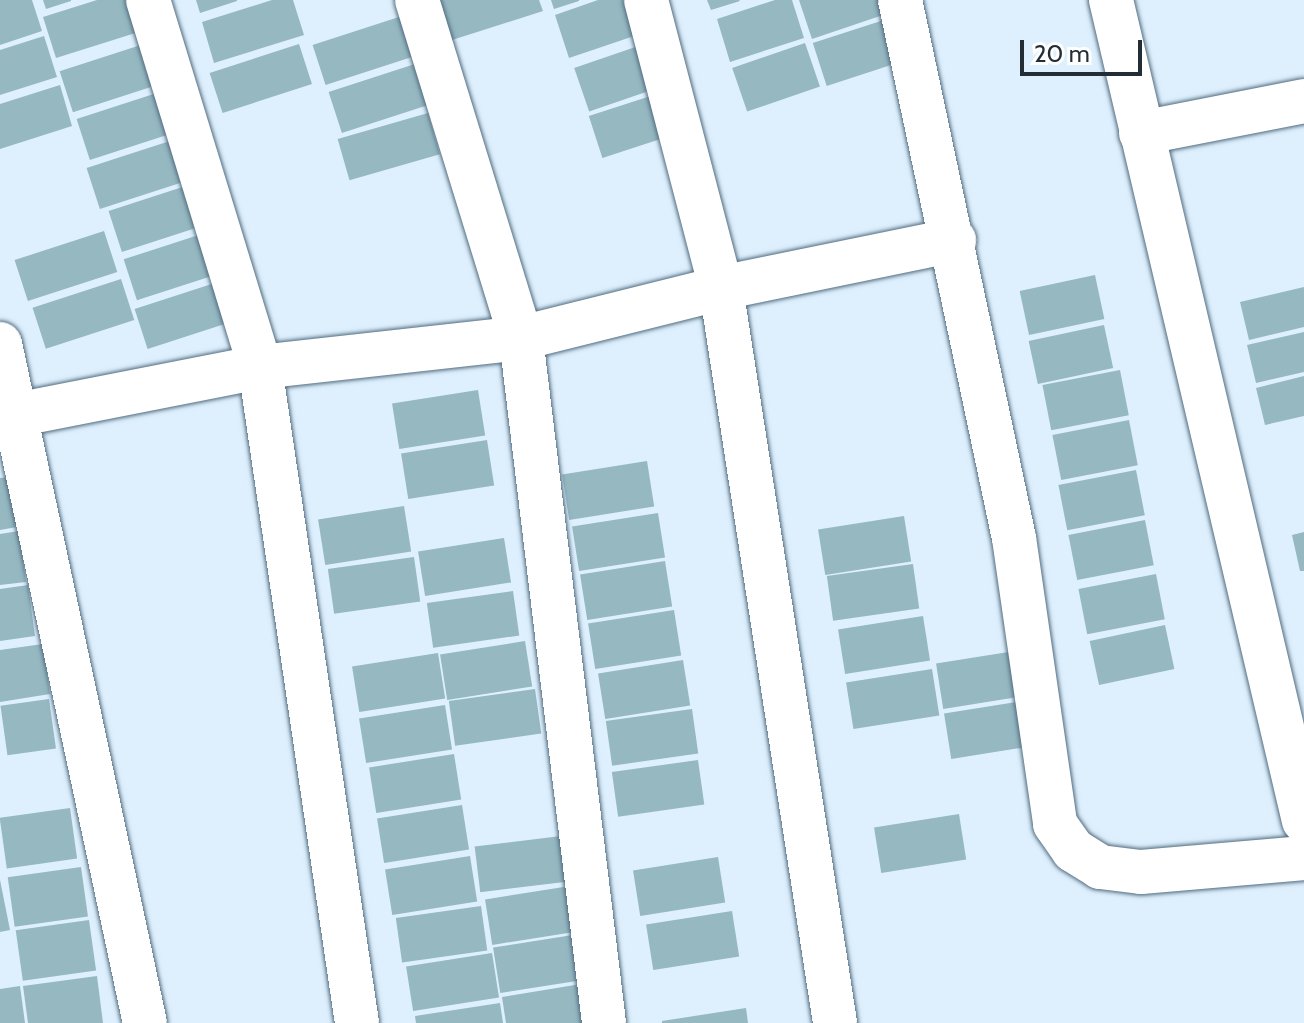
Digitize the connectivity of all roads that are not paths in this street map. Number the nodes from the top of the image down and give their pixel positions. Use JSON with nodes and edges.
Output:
{"nodes":[{"id":1,"x":148,"y":0,"type":"edge"},
{"id":2,"x":417,"y":0,"type":"edge"},
{"id":3,"x":646,"y":0,"type":"edge"},
{"id":4,"x":900,"y":0,"type":"edge"},
{"id":5,"x":1111,"y":0,"type":"edge"},
{"id":6,"x":1304,"y":101,"type":"edge"},
{"id":7,"x":1141,"y":133,"type":"junction"},
{"id":8,"x":954,"y":240,"type":"junction"},
{"id":9,"x":721,"y":288,"type":"junction"},
{"id":10,"x":521,"y":338,"type":"junction"},
{"id":11,"x":0,"y":344,"type":"edge"},
{"id":12,"x":260,"y":367,"type":"junction"},
{"id":13,"x":8,"y":414,"type":"edge"},
{"id":14,"x":1304,"y":821,"type":"edge"},
{"id":15,"x":1304,"y":858,"type":"edge"},
{"id":16,"x":145,"y":1023,"type":"edge"},
{"id":17,"x":357,"y":1023,"type":"edge"},
{"id":18,"x":604,"y":1023,"type":"edge"},
{"id":19,"x":835,"y":1023,"type":"edge"}],
"edges":[{"from":1,"to":12,"type":"street"},
{"from":2,"to":10,"type":"street"},
{"from":3,"to":9,"type":"street"},
{"from":4,"to":8,"type":"street"},
{"from":5,"to":7,"type":"street"},
{"from":6,"to":7,"type":"street"},
{"from":7,"to":14,"type":"street"},
{"from":8,"to":9,"type":"street"},
{"from":8,"to":15,"type":"street"},
{"from":9,"to":10,"type":"street"},
{"from":9,"to":19,"type":"street"},
{"from":10,"to":12,"type":"street"},
{"from":10,"to":18,"type":"street"},
{"from":11,"to":13,"type":"street"},
{"from":12,"to":13,"type":"street"},
{"from":12,"to":17,"type":"street"},
{"from":13,"to":16,"type":"street"}]}
